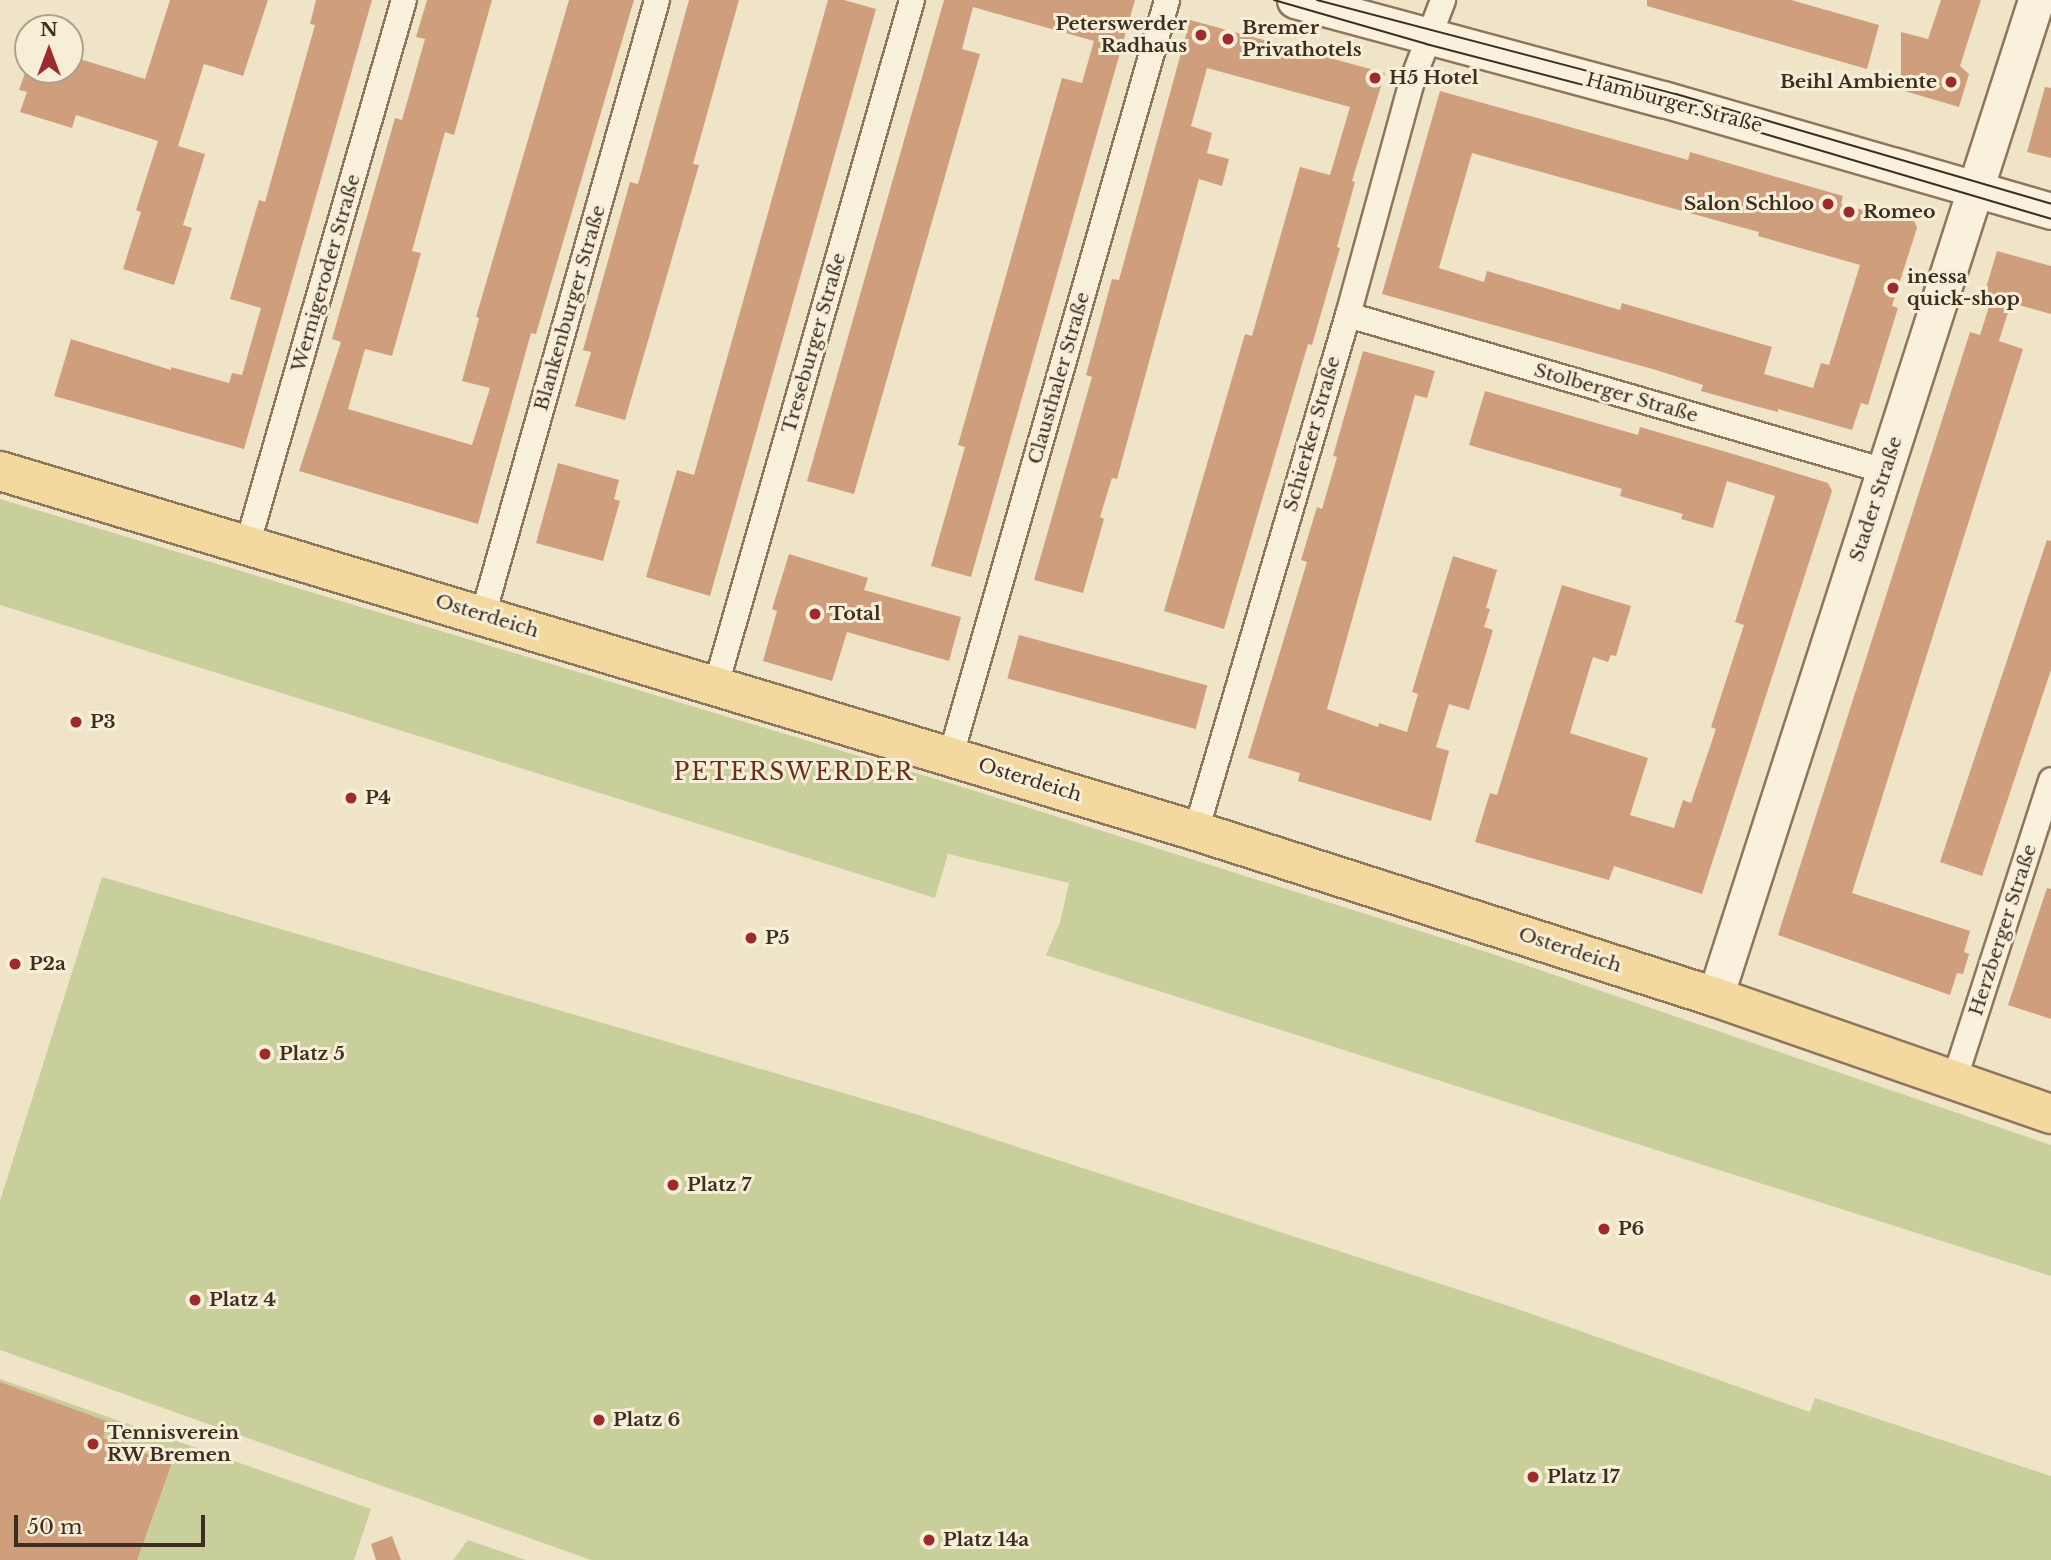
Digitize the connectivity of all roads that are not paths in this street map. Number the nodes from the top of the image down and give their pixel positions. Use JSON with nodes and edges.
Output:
{"nodes":[{"id":1,"x":404,"y":0,"type":"edge"},
{"id":2,"x":657,"y":0,"type":"edge"},
{"id":3,"x":912,"y":0,"type":"edge"},
{"id":4,"x":1167,"y":0,"type":"edge"},
{"id":5,"x":1295,"y":0,"type":"edge"},
{"id":6,"x":1443,"y":0,"type":"edge"},
{"id":7,"x":2036,"y":0,"type":"edge"},
{"id":8,"x":1428,"y":38,"type":"junction"},
{"id":9,"x":1976,"y":190,"type":"junction"},
{"id":10,"x":2051,"y":211,"type":"edge"},
{"id":11,"x":1348,"y":315,"type":"junction"},
{"id":12,"x":0,"y":471,"type":"edge"},
{"id":13,"x":1885,"y":471,"type":"junction"},
{"id":14,"x":247,"y":545,"type":"junction"},
{"id":15,"x":483,"y":615,"type":"junction"},
{"id":16,"x":716,"y":685,"type":"junction"},
{"id":17,"x":951,"y":755,"type":"junction"},
{"id":18,"x":2051,"y":780,"type":"edge"},
{"id":19,"x":1196,"y":831,"type":"junction"},
{"id":20,"x":1714,"y":997,"type":"junction"},
{"id":21,"x":1954,"y":1081,"type":"junction"},
{"id":22,"x":2051,"y":1114,"type":"edge"}],
"edges":[{"from":1,"to":14,"type":"street","name":"Wernigeroder Straße"},
{"from":2,"to":15,"type":"street","name":"Blankenburger Straße"},
{"from":3,"to":16,"type":"street","name":"Treseburger Straße"},
{"from":4,"to":17,"type":"street","name":"Clausthaler Straße"},
{"from":5,"to":8,"type":"street","name":"Hamburger Straße"},
{"from":6,"to":8,"type":"street","name":"Schierker Straße"},
{"from":7,"to":9,"type":"street","name":"Stader Straße"},
{"from":8,"to":9,"type":"street","name":"Hamburger Straße"},
{"from":8,"to":11,"type":"street","name":"Schierker Straße"},
{"from":9,"to":10,"type":"street","name":"Hamburger Straße"},
{"from":9,"to":13,"type":"street","name":"Stader Straße"},
{"from":11,"to":13,"type":"street","name":"Stolberger Straße"},
{"from":11,"to":19,"type":"street","name":"Schierker Straße"},
{"from":12,"to":14,"type":"main road","name":"Osterdeich"},
{"from":13,"to":20,"type":"street","name":"Stader Straße"},
{"from":14,"to":15,"type":"main road","name":"Osterdeich"},
{"from":15,"to":16,"type":"main road","name":"Osterdeich"},
{"from":16,"to":17,"type":"main road","name":"Osterdeich"},
{"from":17,"to":19,"type":"main road","name":"Osterdeich"},
{"from":18,"to":21,"type":"street","name":"Herzberger Straße"},
{"from":19,"to":20,"type":"main road","name":"Osterdeich"},
{"from":20,"to":21,"type":"main road","name":"Osterdeich"},
{"from":21,"to":22,"type":"main road","name":"Osterdeich"}]}
